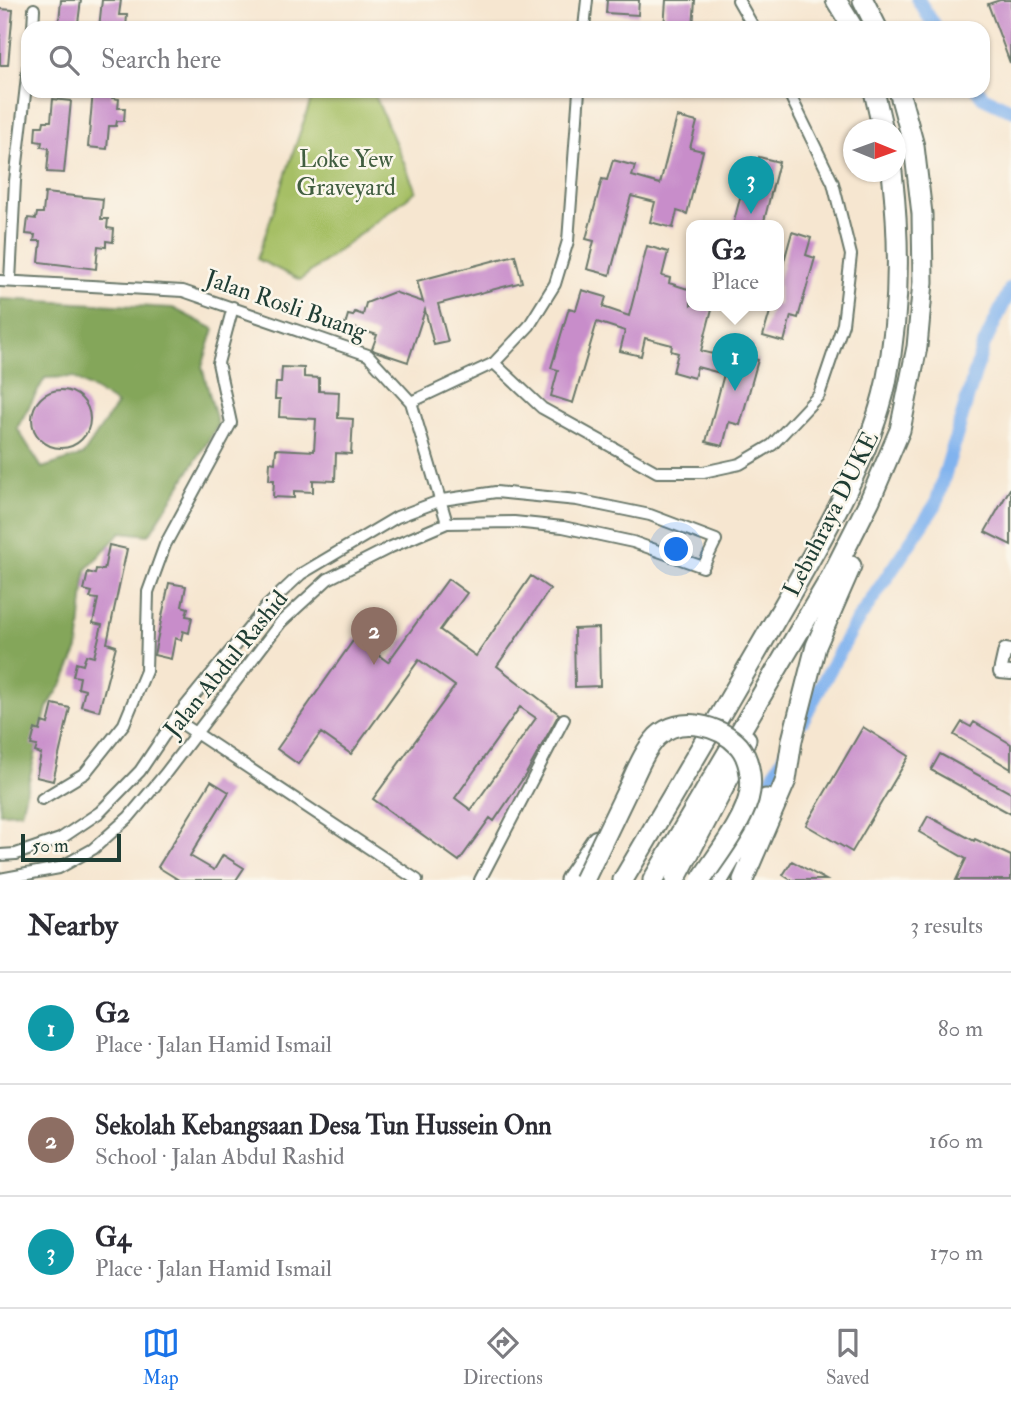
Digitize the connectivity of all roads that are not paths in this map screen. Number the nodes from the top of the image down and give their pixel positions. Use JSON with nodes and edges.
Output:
{"nodes":[{"id":1,"x":587,"y":0,"type":"edge"},
{"id":2,"x":738,"y":0,"type":"edge"},
{"id":3,"x":836,"y":0,"type":"edge"},
{"id":4,"x":863,"y":0,"type":"edge"},
{"id":5,"x":34,"y":9,"type":"dead end"},
{"id":6,"x":33,"y":21,"type":"edge"},
{"id":7,"x":585,"y":21,"type":"edge"},
{"id":8,"x":750,"y":21,"type":"edge"},
{"id":9,"x":849,"y":21,"type":"edge"},
{"id":10,"x":874,"y":21,"type":"edge"},
{"id":11,"x":25,"y":98,"type":"edge"},
{"id":12,"x":578,"y":98,"type":"edge"},
{"id":13,"x":791,"y":98,"type":"edge"},
{"id":14,"x":876,"y":98,"type":"edge"},
{"id":15,"x":901,"y":98,"type":"edge"},
{"id":16,"x":880,"y":119,"type":"edge"},
{"id":17,"x":893,"y":182,"type":"edge"},
{"id":18,"x":5,"y":281,"type":"edge"},
{"id":19,"x":233,"y":307,"type":"junction"},
{"id":20,"x":494,"y":363,"type":"junction"},
{"id":21,"x":411,"y":402,"type":"junction"},
{"id":22,"x":900,"y":430,"type":"junction"},
{"id":23,"x":442,"y":500,"type":"junction"},
{"id":24,"x":447,"y":523,"type":"junction"},
{"id":25,"x":1011,"y":651,"type":"edge"},
{"id":26,"x":1011,"y":673,"type":"edge"},
{"id":27,"x":770,"y":679,"type":"junction"},
{"id":28,"x":175,"y":719,"type":"junction"},
{"id":29,"x":564,"y":719,"type":"dead end"},
{"id":30,"x":195,"y":732,"type":"junction"},
{"id":31,"x":792,"y":740,"type":"junction"},
{"id":32,"x":42,"y":799,"type":"dead end"},
{"id":33,"x":623,"y":800,"type":"junction"},
{"id":34,"x":0,"y":855,"type":"edge"},
{"id":35,"x":0,"y":879,"type":"edge"},
{"id":36,"x":16,"y":879,"type":"edge"},
{"id":37,"x":417,"y":880,"type":"edge"},
{"id":38,"x":480,"y":880,"type":"edge"},
{"id":39,"x":570,"y":880,"type":"edge"},
{"id":40,"x":584,"y":880,"type":"edge"},
{"id":41,"x":622,"y":880,"type":"edge"},
{"id":42,"x":653,"y":880,"type":"edge"},
{"id":43,"x":675,"y":880,"type":"edge"},
{"id":44,"x":701,"y":880,"type":"edge"},
{"id":45,"x":718,"y":880,"type":"edge"},
{"id":46,"x":743,"y":880,"type":"edge"}],
"edges":[{"from":1,"to":7,"type":"street"},
{"from":2,"to":8,"type":"street"},
{"from":3,"to":9,"type":"highway"},
{"from":4,"to":10,"type":"highway"},
{"from":5,"to":6,"type":"street"},
{"from":11,"to":18,"type":"street"},
{"from":12,"to":20,"type":"street"},
{"from":13,"to":20,"type":"street"},
{"from":14,"to":16,"type":"highway"},
{"from":15,"to":22,"type":"highway","name":"Lebuhraya DUKE"},
{"from":17,"to":41,"type":"highway","name":"Lebuhraya DUKE"},
{"from":18,"to":19,"type":"street","name":"Jalan Rosli Buang"},
{"from":19,"to":21,"type":"street","name":"Jalan Rosli Buang"},
{"from":19,"to":32,"type":"street"},
{"from":20,"to":21,"type":"street"},
{"from":21,"to":23,"type":"street","name":"Jalan Rosli Buang"},
{"from":22,"to":27,"type":"highway","name":"Lebuhraya DUKE"},
{"from":22,"to":31,"type":"highway"},
{"from":23,"to":24,"type":"street","name":"Jalan Rosli Buang"},
{"from":23,"to":24,"type":"street","name":"Jalan Abdul Rashid"},
{"from":23,"to":28,"type":"street","name":"Jalan Abdul Rashid"},
{"from":24,"to":30,"type":"street","name":"Jalan Abdul Rashid"},
{"from":25,"to":26,"type":"street"},
{"from":27,"to":42,"type":"highway","name":"Lebuhraya DUKE"},
{"from":27,"to":43,"type":"highway"},
{"from":28,"to":30,"type":"street"},
{"from":28,"to":34,"type":"street","name":"Jalan Abdul Rashid"},
{"from":29,"to":38,"type":"street"},
{"from":30,"to":36,"type":"street","name":"Jalan Abdul Rashid"},
{"from":30,"to":37,"type":"street"},
{"from":31,"to":45,"type":"highway"},
{"from":31,"to":46,"type":"highway"},
{"from":33,"to":39,"type":"highway","bridge":true},
{"from":33,"to":40,"type":"highway","bridge":true},
{"from":33,"to":44,"type":"highway","bridge":true},
{"from":35,"to":36,"type":"street","name":"Jalan Abdul Rashid"}]}
